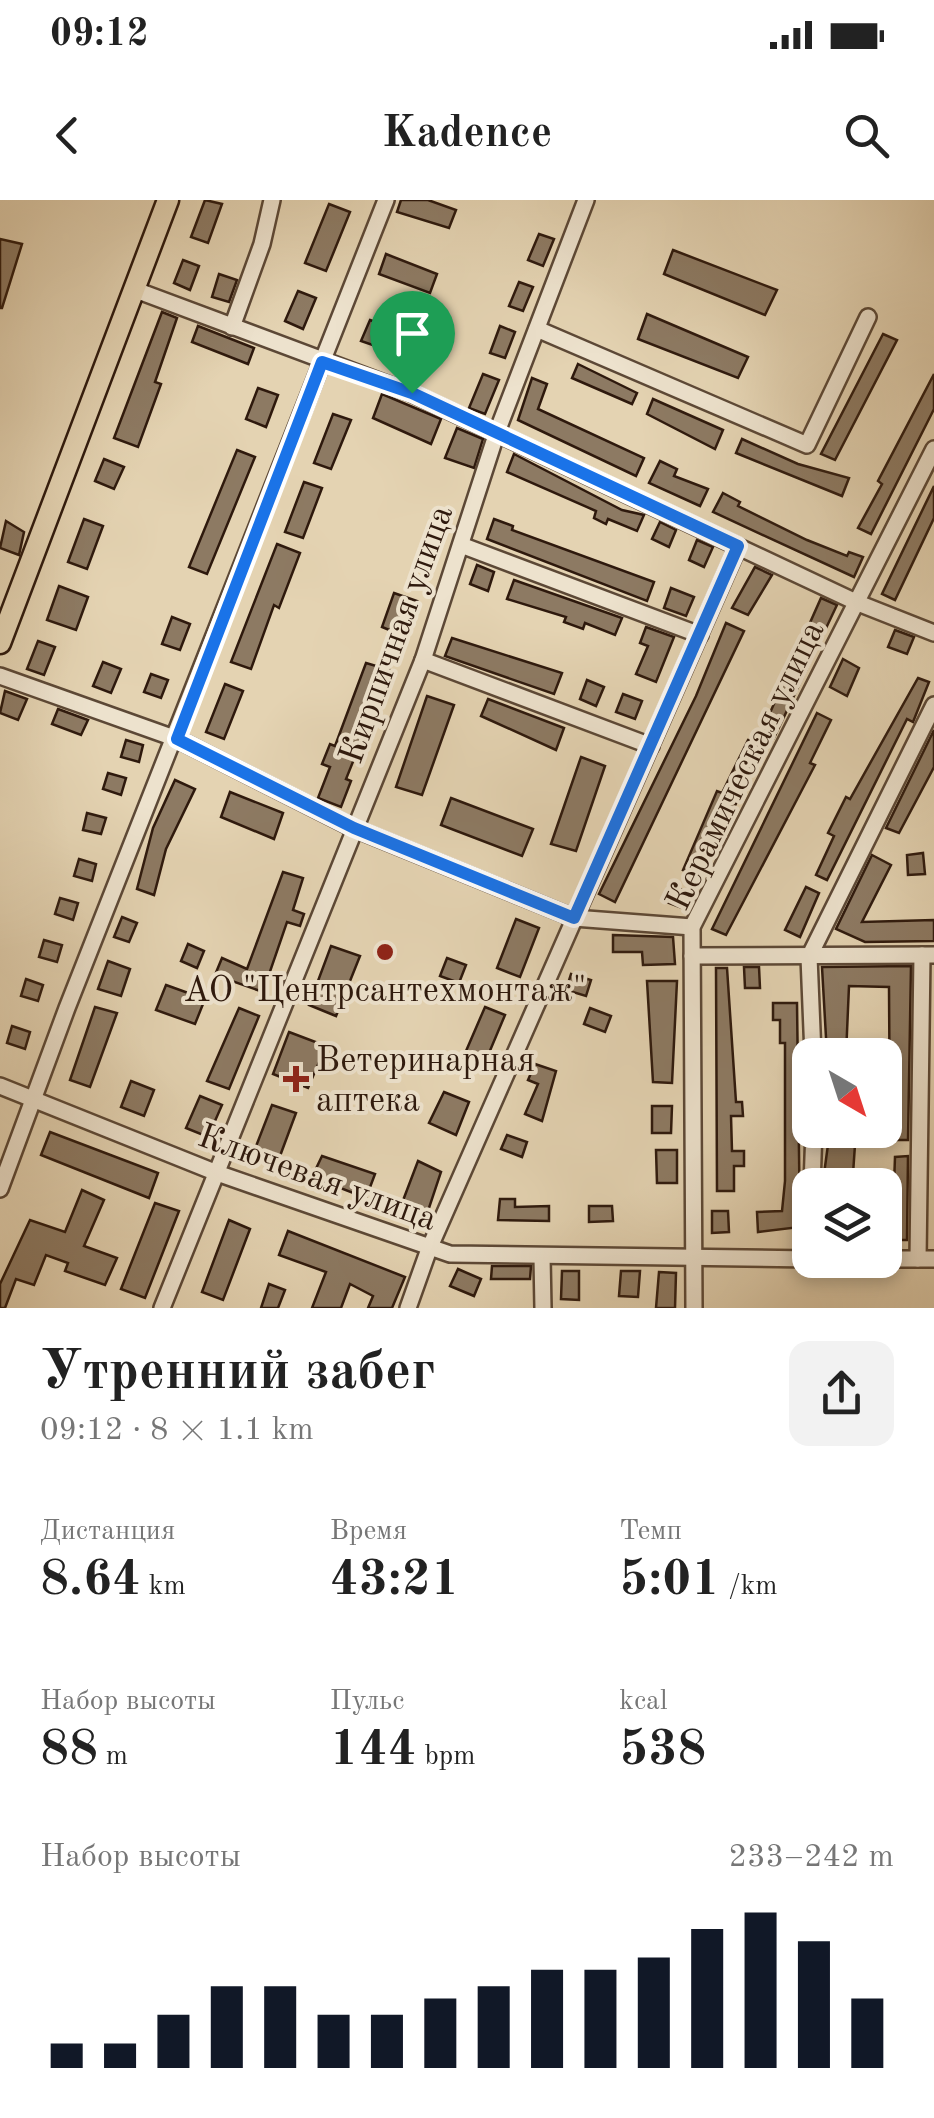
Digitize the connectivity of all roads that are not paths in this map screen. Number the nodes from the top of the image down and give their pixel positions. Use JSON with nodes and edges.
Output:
{"nodes":[{"id":1,"x":168,"y":200,"type":"edge"},
{"id":2,"x":272,"y":200,"type":"edge"},
{"id":3,"x":386,"y":200,"type":"edge"},
{"id":4,"x":586,"y":200,"type":"edge"},
{"id":5,"x":134,"y":289,"type":"junction"},
{"id":6,"x":868,"y":317,"type":"dead end"},
{"id":7,"x":232,"y":327,"type":"junction"},
{"id":8,"x":536,"y":329,"type":"junction"},
{"id":9,"x":322,"y":362,"type":"junction"},
{"id":10,"x":498,"y":432,"type":"junction"},
{"id":11,"x":934,"y":449,"type":"edge"},
{"id":12,"x":462,"y":544,"type":"junction"},
{"id":13,"x":738,"y":546,"type":"junction"},
{"id":14,"x":858,"y":604,"type":"junction"},
{"id":15,"x":934,"y":633,"type":"edge"},
{"id":16,"x":700,"y":635,"type":"junction"},
{"id":17,"x":0,"y":643,"type":"edge"},
{"id":18,"x":423,"y":660,"type":"junction"},
{"id":19,"x":0,"y":676,"type":"edge"},
{"id":20,"x":934,"y":705,"type":"edge"},
{"id":21,"x":177,"y":739,"type":"junction"},
{"id":22,"x":651,"y":746,"type":"junction"},
{"id":23,"x":354,"y":828,"type":"junction"},
{"id":24,"x":574,"y":918,"type":"junction"},
{"id":25,"x":692,"y":927,"type":"junction"},
{"id":26,"x":928,"y":955,"type":"edge"},
{"id":27,"x":692,"y":956,"type":"junction"},
{"id":28,"x":809,"y":957,"type":"junction"},
{"id":29,"x":812,"y":1038,"type":"edge"},
{"id":30,"x":0,"y":1086,"type":"edge"},
{"id":31,"x":33,"y":1098,"type":"junction"},
{"id":32,"x":217,"y":1173,"type":"junction"},
{"id":33,"x":0,"y":1190,"type":"edge"},
{"id":34,"x":429,"y":1249,"type":"junction"},
{"id":35,"x":542,"y":1256,"type":"junction"},
{"id":36,"x":792,"y":1257,"type":"edge"},
{"id":37,"x":694,"y":1259,"type":"junction"},
{"id":38,"x":926,"y":1259,"type":"edge"},
{"id":39,"x":162,"y":1308,"type":"edge"},
{"id":40,"x":408,"y":1308,"type":"edge"},
{"id":41,"x":543,"y":1308,"type":"edge"},
{"id":42,"x":694,"y":1308,"type":"edge"}],
"edges":[{"from":1,"to":5,"type":"main road"},
{"from":2,"to":7,"type":"street"},
{"from":3,"to":9,"type":"street"},
{"from":4,"to":8,"type":"street","name":"Кирпичная улица"},
{"from":5,"to":7,"type":"street"},
{"from":5,"to":17,"type":"main road"},
{"from":6,"to":8,"type":"street"},
{"from":7,"to":9,"type":"street"},
{"from":8,"to":10,"type":"street","name":"Кирпичная улица"},
{"from":9,"to":10,"type":"street"},
{"from":9,"to":21,"type":"street"},
{"from":10,"to":12,"type":"street","name":"Кирпичная улица"},
{"from":10,"to":13,"type":"street"},
{"from":11,"to":14,"type":"street","name":"Керамическая улица"},
{"from":12,"to":16,"type":"street"},
{"from":12,"to":18,"type":"street","name":"Кирпичная улица"},
{"from":13,"to":14,"type":"street"},
{"from":13,"to":16,"type":"street"},
{"from":14,"to":15,"type":"street"},
{"from":14,"to":25,"type":"street","name":"Керамическая улица"},
{"from":16,"to":22,"type":"street"},
{"from":18,"to":22,"type":"street"},
{"from":18,"to":23,"type":"street","name":"Кирпичная улица"},
{"from":19,"to":21,"type":"street"},
{"from":20,"to":28,"type":"street"},
{"from":21,"to":23,"type":"street"},
{"from":21,"to":31,"type":"street"},
{"from":22,"to":24,"type":"street"},
{"from":23,"to":24,"type":"street"},
{"from":23,"to":32,"type":"street","name":"Кирпичная улица"},
{"from":24,"to":25,"type":"street"},
{"from":24,"to":34,"type":"street"},
{"from":25,"to":27,"type":"street","name":"Керамическая улица"},
{"from":26,"to":28,"type":"street"},
{"from":26,"to":38,"type":"street"},
{"from":27,"to":28,"type":"street"},
{"from":27,"to":37,"type":"street","name":"Керамическая улица"},
{"from":28,"to":29,"type":"street"},
{"from":30,"to":31,"type":"street","name":"Ключевая улица"},
{"from":31,"to":32,"type":"street","name":"Ключевая улица"},
{"from":31,"to":33,"type":"street"},
{"from":32,"to":34,"type":"street","name":"Ключевая улица"},
{"from":32,"to":39,"type":"street","name":"Кирпичная улица"},
{"from":34,"to":35,"type":"street","name":"Ключевая улица"},
{"from":34,"to":40,"type":"street"},
{"from":35,"to":37,"type":"street","name":"Ключевая улица"},
{"from":35,"to":41,"type":"street"},
{"from":36,"to":37,"type":"street","name":"Ключевая улица"},
{"from":37,"to":42,"type":"street","name":"Керамическая улица"}]}
